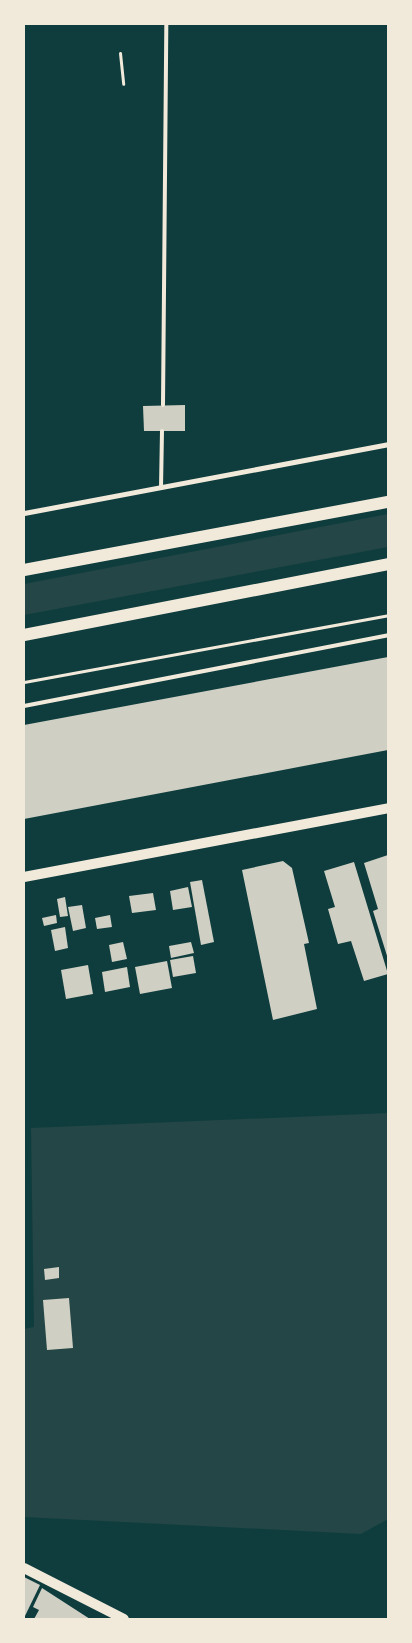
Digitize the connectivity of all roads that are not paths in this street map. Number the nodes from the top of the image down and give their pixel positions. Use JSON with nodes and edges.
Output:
{"nodes":[{"id":1,"x":166,"y":24,"type":"edge"},
{"id":2,"x":163,"y":405,"type":"dead end"},
{"id":3,"x":162,"y":431,"type":"dead end"},
{"id":4,"x":388,"y":444,"type":"edge"},
{"id":5,"x":161,"y":488,"type":"junction"},
{"id":6,"x":388,"y":502,"type":"edge"},
{"id":7,"x":24,"y":513,"type":"edge"},
{"id":8,"x":388,"y":564,"type":"edge"},
{"id":9,"x":24,"y":570,"type":"edge"},
{"id":10,"x":24,"y":635,"type":"edge"},
{"id":11,"x":388,"y":635,"type":"edge"},
{"id":12,"x":24,"y":706,"type":"edge"},
{"id":13,"x":388,"y":808,"type":"edge"},
{"id":14,"x":24,"y":876,"type":"edge"},
{"id":15,"x":24,"y":1568,"type":"edge"},
{"id":16,"x":124,"y":1619,"type":"edge"}],
"edges":[{"from":1,"to":2,"type":"lane"},
{"from":3,"to":5,"type":"lane"},
{"from":4,"to":5,"type":"street"},
{"from":5,"to":7,"type":"street"},
{"from":6,"to":9,"type":"main road"},
{"from":8,"to":10,"type":"main road"},
{"from":11,"to":12,"type":"lane"},
{"from":13,"to":14,"type":"main road"},
{"from":15,"to":16,"type":"main road"}]}
